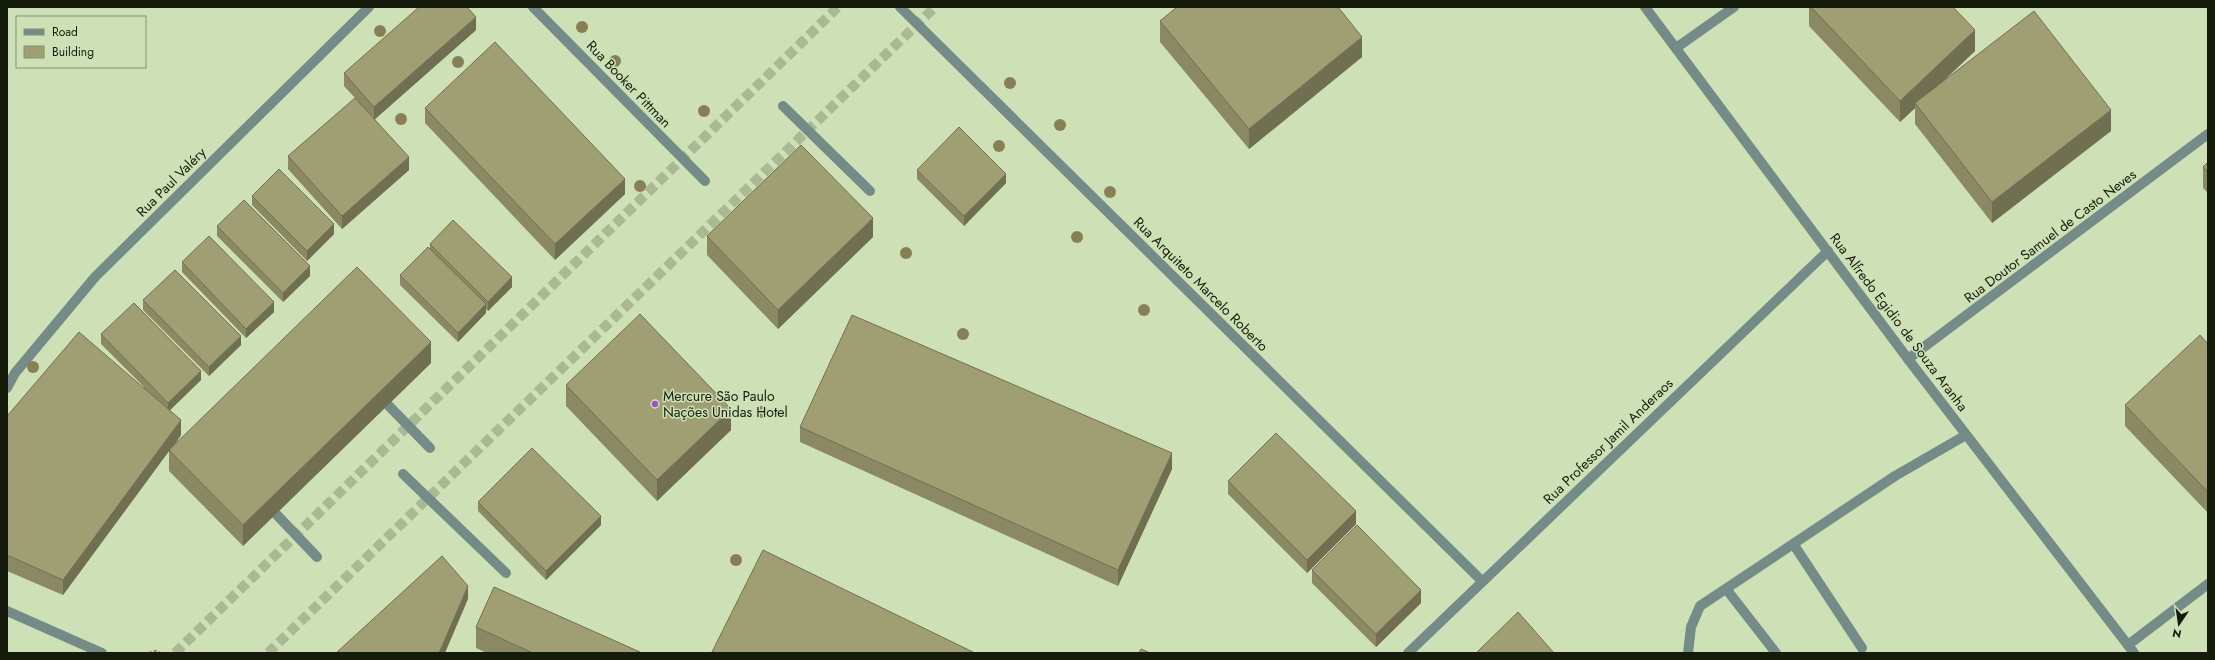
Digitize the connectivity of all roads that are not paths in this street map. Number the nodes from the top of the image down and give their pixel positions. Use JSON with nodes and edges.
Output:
{"nodes":[{"id":1,"x":369,"y":7,"type":"edge"},
{"id":2,"x":534,"y":7,"type":"edge"},
{"id":3,"x":900,"y":7,"type":"edge"},
{"id":4,"x":1645,"y":7,"type":"edge"},
{"id":5,"x":1734,"y":7,"type":"edge"},
{"id":6,"x":1676,"y":48,"type":"junction"},
{"id":7,"x":783,"y":106,"type":"dead end"},
{"id":8,"x":2208,"y":134,"type":"edge"},
{"id":9,"x":705,"y":181,"type":"dead end"},
{"id":10,"x":870,"y":191,"type":"dead end"},
{"id":11,"x":1828,"y":251,"type":"junction"},
{"id":12,"x":1908,"y":359,"type":"junction"},
{"id":13,"x":7,"y":388,"type":"edge"},
{"id":14,"x":388,"y":405,"type":"edge"},
{"id":15,"x":1966,"y":434,"type":"junction"},
{"id":16,"x":430,"y":448,"type":"dead end"},
{"id":17,"x":403,"y":474,"type":"dead end"},
{"id":18,"x":276,"y":514,"type":"edge"},
{"id":19,"x":1794,"y":545,"type":"junction"},
{"id":20,"x":317,"y":557,"type":"dead end"},
{"id":21,"x":506,"y":572,"type":"dead end"},
{"id":22,"x":1482,"y":581,"type":"junction"},
{"id":23,"x":2208,"y":584,"type":"edge"},
{"id":24,"x":1726,"y":590,"type":"junction"},
{"id":25,"x":7,"y":611,"type":"edge"},
{"id":26,"x":1862,"y":648,"type":"dead end"},
{"id":27,"x":2131,"y":649,"type":"edge"},
{"id":28,"x":102,"y":653,"type":"edge"},
{"id":29,"x":1408,"y":653,"type":"edge"},
{"id":30,"x":1688,"y":653,"type":"edge"},
{"id":31,"x":1776,"y":653,"type":"edge"}],
"edges":[{"from":1,"to":13,"type":"street","name":"Rua Paul Valéry"},
{"from":2,"to":9,"type":"street","name":"Rua Booker Pittman"},
{"from":3,"to":22,"type":"street","name":"Rua Arquiteto Marcelo Roberto"},
{"from":4,"to":6,"type":"street","name":"Rua Alfredo Egidio de Souza Aranha"},
{"from":5,"to":6,"type":"street"},
{"from":6,"to":11,"type":"street","name":"Rua Alfredo Egidio de Souza Aranha"},
{"from":7,"to":10,"type":"street"},
{"from":8,"to":12,"type":"street","name":"Rua Doutor Samuel de Casto Neves"},
{"from":11,"to":12,"type":"street","name":"Rua Alfredo Egidio de Souza Aranha"},
{"from":11,"to":22,"type":"street","name":"Rua Professor Jamil Anderaos"},
{"from":12,"to":15,"type":"street","name":"Rua Alfredo Egidio de Souza Aranha"},
{"from":14,"to":16,"type":"street"},
{"from":15,"to":19,"type":"street"},
{"from":15,"to":27,"type":"street","name":"Rua Alfredo Egidio de Souza Aranha"},
{"from":17,"to":21,"type":"street"},
{"from":18,"to":20,"type":"street"},
{"from":19,"to":24,"type":"street"},
{"from":19,"to":26,"type":"street"},
{"from":22,"to":29,"type":"street","name":"Rua Professor Jamil Anderaos"},
{"from":23,"to":27,"type":"street"},
{"from":24,"to":30,"type":"street"},
{"from":24,"to":31,"type":"street"},
{"from":25,"to":28,"type":"street"}]}
